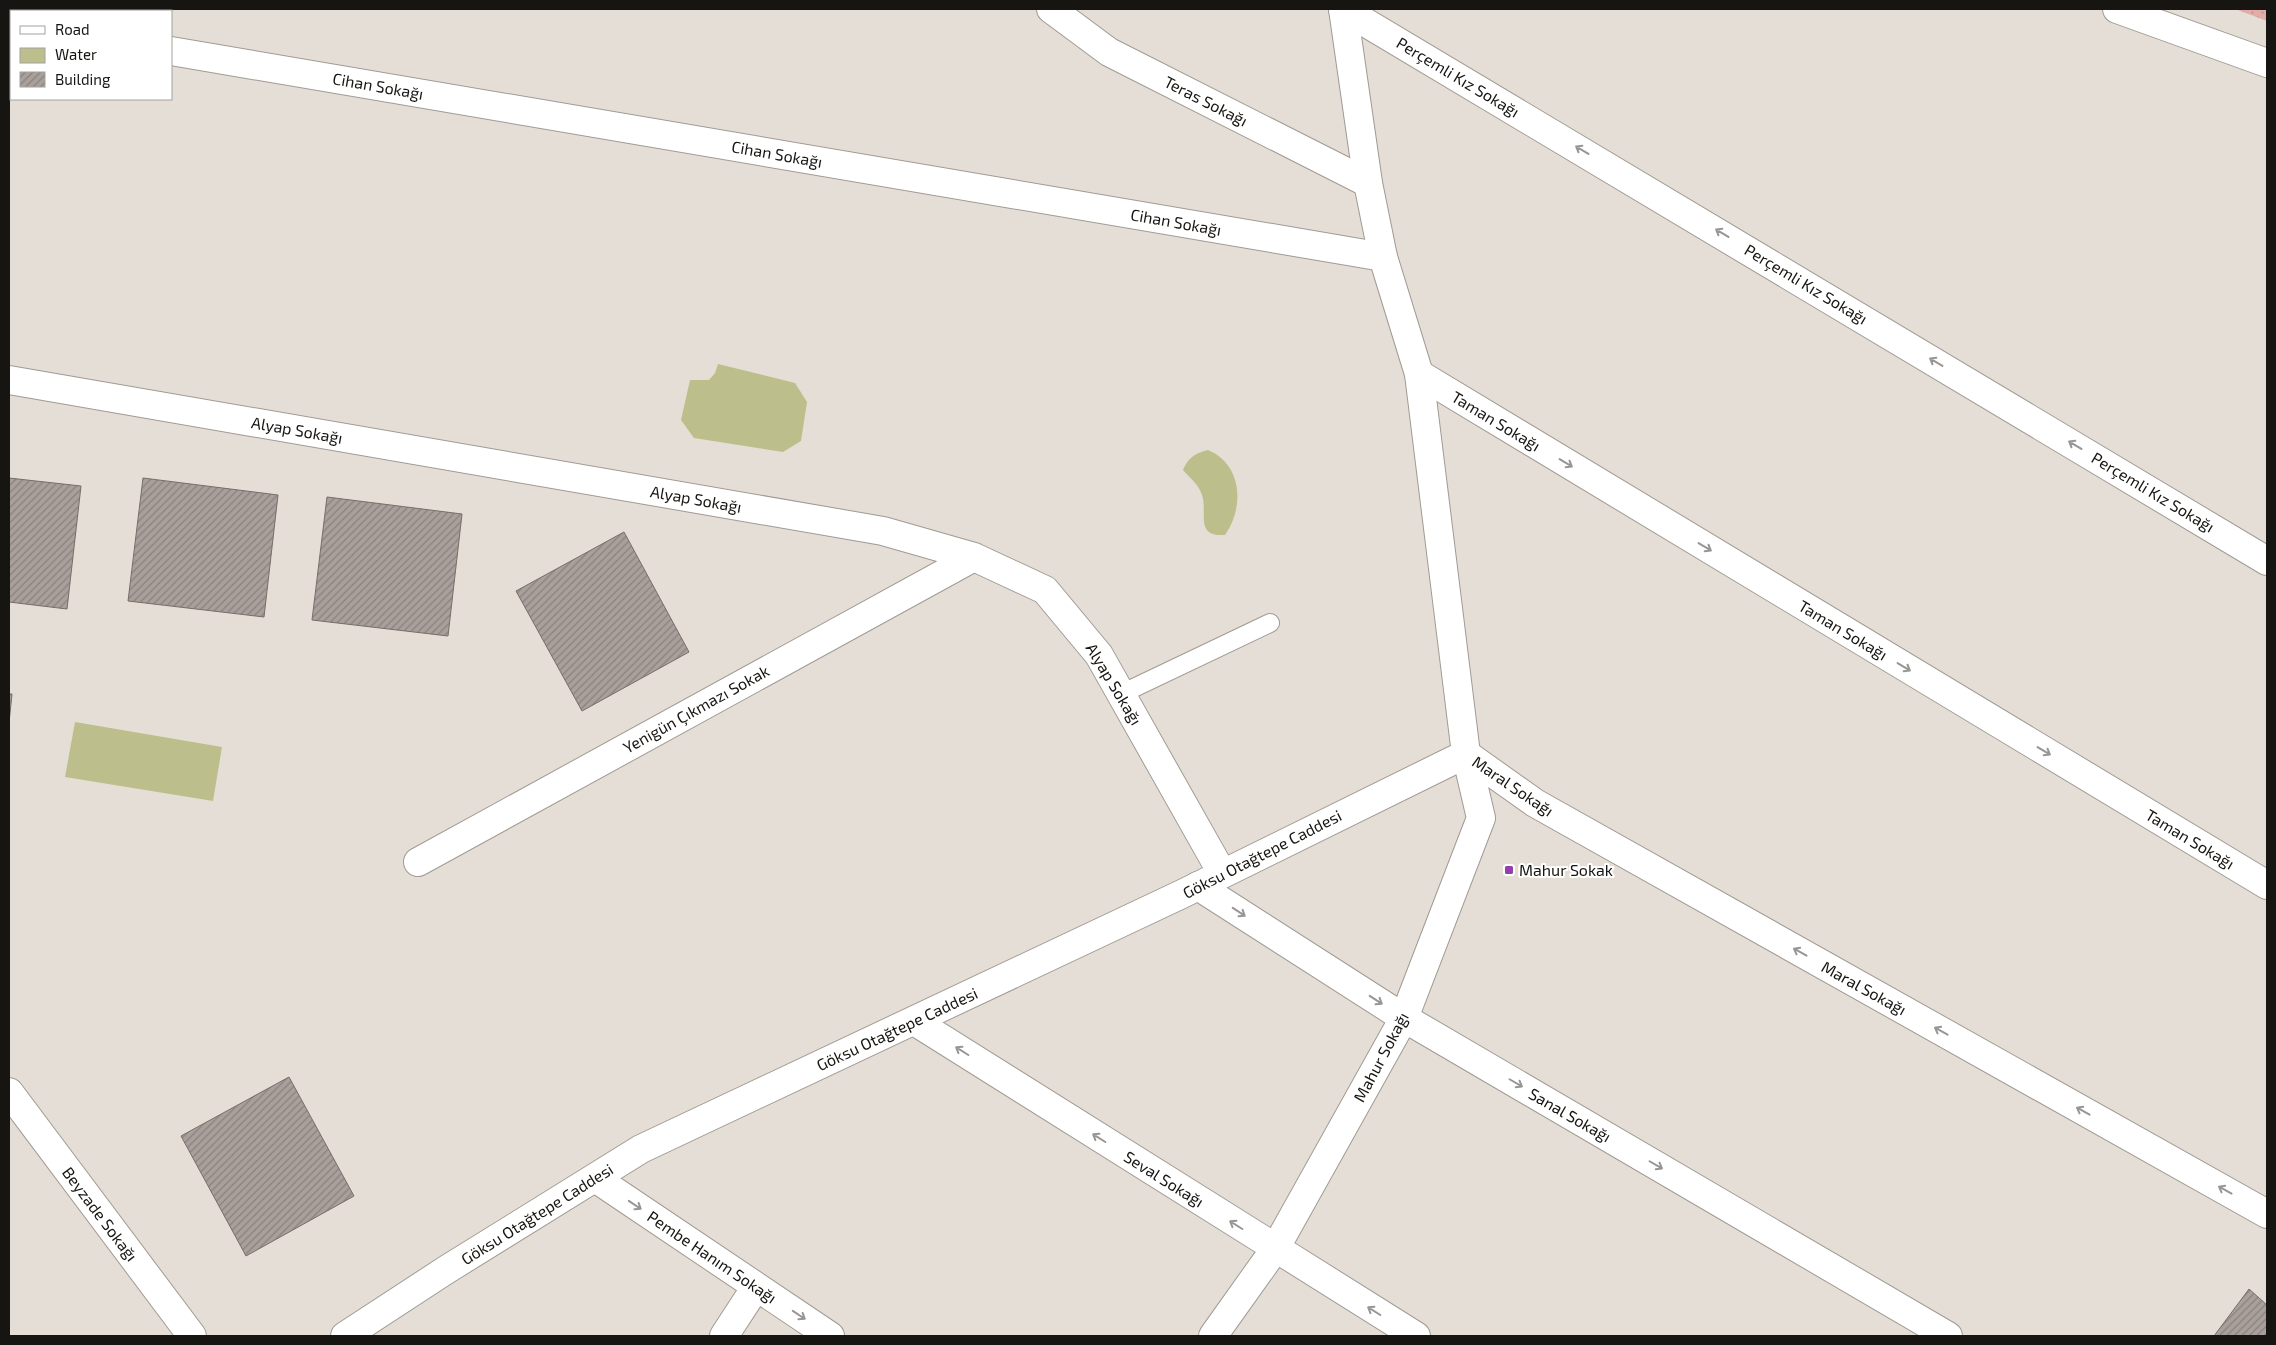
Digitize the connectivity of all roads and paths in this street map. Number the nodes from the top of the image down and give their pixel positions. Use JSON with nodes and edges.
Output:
{"nodes":[{"id":1,"x":1051,"y":9,"type":"edge"},
{"id":2,"x":1343,"y":9,"type":"edge"},
{"id":3,"x":2117,"y":9,"type":"edge"},
{"id":4,"x":172,"y":51,"type":"edge"},
{"id":5,"x":2267,"y":63,"type":"edge"},
{"id":6,"x":1368,"y":183,"type":"junction"},
{"id":7,"x":1383,"y":257,"type":"junction"},
{"id":8,"x":1419,"y":374,"type":"junction"},
{"id":9,"x":9,"y":380,"type":"edge"},
{"id":10,"x":974,"y":557,"type":"junction"},
{"id":11,"x":2267,"y":561,"type":"edge"},
{"id":12,"x":1270,"y":623,"type":"dead end"},
{"id":13,"x":1121,"y":694,"type":"junction"},
{"id":14,"x":1466,"y":754,"type":"junction"},
{"id":15,"x":418,"y":862,"type":"dead end"},
{"id":16,"x":1210,"y":879,"type":"junction"},
{"id":17,"x":2267,"y":886,"type":"edge"},
{"id":18,"x":1404,"y":1018,"type":"junction"},
{"id":19,"x":914,"y":1021,"type":"junction"},
{"id":20,"x":9,"y":1092,"type":"edge"},
{"id":21,"x":594,"y":1178,"type":"junction"},
{"id":22,"x":2267,"y":1214,"type":"edge"},
{"id":23,"x":1274,"y":1249,"type":"junction"},
{"id":24,"x":756,"y":1287,"type":"junction"},
{"id":25,"x":192,"y":1336,"type":"edge"},
{"id":26,"x":345,"y":1336,"type":"edge"},
{"id":27,"x":724,"y":1336,"type":"edge"},
{"id":28,"x":830,"y":1336,"type":"edge"},
{"id":29,"x":1213,"y":1336,"type":"edge"},
{"id":30,"x":1416,"y":1336,"type":"edge"},
{"id":31,"x":1948,"y":1336,"type":"edge"}],
"edges":[{"from":1,"to":6,"type":"street","name":"Teras Sokağı"},
{"from":2,"to":6,"type":"street","name":"Mahur Sokağı"},
{"from":11,"to":2,"type":"street","name":"Perçemli Kız Sokağı","one_way":true},
{"from":3,"to":5,"type":"street"},
{"from":4,"to":7,"type":"street","name":"Cihan Sokağı"},
{"from":6,"to":7,"type":"street","name":"Mahur Sokağı"},
{"from":7,"to":8,"type":"street","name":"Mahur Sokağı"},
{"from":8,"to":14,"type":"street","name":"Mahur Sokağı"},
{"from":8,"to":17,"type":"street","name":"Taman Sokağı","one_way":true},
{"from":9,"to":10,"type":"street","name":"Alyap Sokağı"},
{"from":10,"to":13,"type":"street","name":"Alyap Sokağı"},
{"from":10,"to":15,"type":"street","name":"Yenigün Çıkmazı Sokak"},
{"from":12,"to":13,"type":"lane"},
{"from":13,"to":16,"type":"street","name":"Alyap Sokağı"},
{"from":14,"to":16,"type":"street","name":"Göksu Otağtepe Caddesi"},
{"from":14,"to":18,"type":"street","name":"Mahur Sokağı"},
{"from":22,"to":14,"type":"street","name":"Maral Sokağı","one_way":true},
{"from":16,"to":18,"type":"street","name":"Sanal Sokağı","one_way":true},
{"from":16,"to":19,"type":"street","name":"Göksu Otağtepe Caddesi"},
{"from":18,"to":23,"type":"street","name":"Mahur Sokağı"},
{"from":18,"to":31,"type":"street","name":"Sanal Sokağı","one_way":true},
{"from":19,"to":21,"type":"street","name":"Göksu Otağtepe Caddesi"},
{"from":23,"to":19,"type":"street","name":"Seval Sokağı","one_way":true},
{"from":20,"to":25,"type":"street","name":"Beyzade Sokağı"},
{"from":21,"to":24,"type":"street","name":"Pembe Hanım Sokağı","one_way":true},
{"from":21,"to":26,"type":"street","name":"Göksu Otağtepe Caddesi"},
{"from":23,"to":29,"type":"street","name":"Mahur Sokağı"},
{"from":30,"to":23,"type":"street","name":"Seval Sokağı","one_way":true},
{"from":24,"to":27,"type":"street"},
{"from":24,"to":28,"type":"street","name":"Pembe Hanım Sokağı","one_way":true}]}
